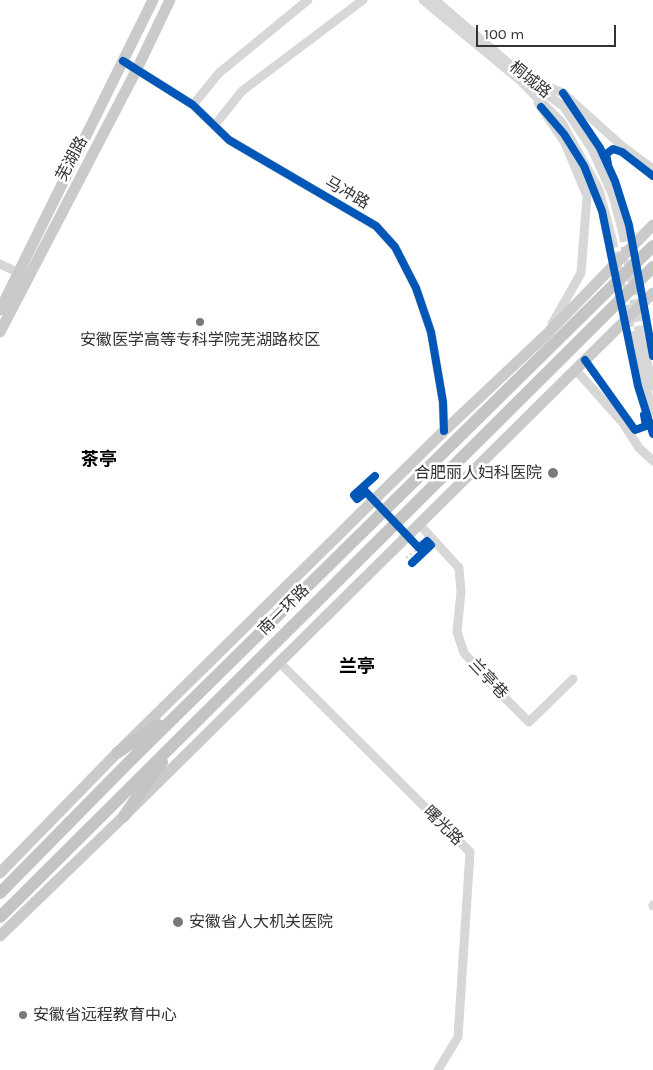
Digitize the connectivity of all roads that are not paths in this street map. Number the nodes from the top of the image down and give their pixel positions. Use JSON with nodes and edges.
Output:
{"nodes":[{"id":1,"x":152,"y":0,"type":"edge"},
{"id":2,"x":170,"y":0,"type":"edge"},
{"id":3,"x":308,"y":0,"type":"edge"},
{"id":4,"x":363,"y":0,"type":"edge"},
{"id":5,"x":423,"y":0,"type":"edge"},
{"id":6,"x":436,"y":0,"type":"edge"},
{"id":7,"x":123,"y":61,"type":"junction"},
{"id":8,"x":137,"y":69,"type":"junction"},
{"id":9,"x":528,"y":80,"type":"junction"},
{"id":10,"x":532,"y":92,"type":"junction"},
{"id":11,"x":193,"y":105,"type":"junction"},
{"id":12,"x":214,"y":126,"type":"junction"},
{"id":13,"x":653,"y":169,"type":"edge"},
{"id":14,"x":653,"y":224,"type":"edge"},
{"id":15,"x":623,"y":233,"type":"tunnel mouth"},
{"id":16,"x":612,"y":239,"type":"tunnel mouth"},
{"id":17,"x":653,"y":246,"type":"edge"},
{"id":18,"x":0,"y":264,"type":"edge"},
{"id":19,"x":653,"y":267,"type":"edge"},
{"id":20,"x":19,"y":273,"type":"junction"},
{"id":21,"x":653,"y":293,"type":"edge"},
{"id":22,"x":0,"y":310,"type":"edge"},
{"id":23,"x":639,"y":330,"type":"tunnel mouth"},
{"id":24,"x":0,"y":332,"type":"edge"},
{"id":25,"x":547,"y":334,"type":"junction"},
{"id":26,"x":632,"y":338,"type":"tunnel mouth"},
{"id":27,"x":575,"y":369,"type":"junction"},
{"id":28,"x":653,"y":386,"type":"edge"},
{"id":29,"x":653,"y":412,"type":"edge"},
{"id":30,"x":444,"y":430,"type":"junction"},
{"id":31,"x":653,"y":461,"type":"edge"},
{"id":32,"x":419,"y":524,"type":"junction"},
{"id":33,"x":279,"y":662,"type":"junction"},
{"id":34,"x":573,"y":679,"type":"dead end"},
{"id":35,"x":181,"y":710,"type":"junction"},
{"id":36,"x":181,"y":735,"type":"junction"},
{"id":37,"x":117,"y":752,"type":"junction"},
{"id":38,"x":124,"y":816,"type":"junction"},
{"id":39,"x":0,"y":873,"type":"edge"},
{"id":40,"x":0,"y":893,"type":"edge"},
{"id":41,"x":0,"y":917,"type":"edge"},
{"id":42,"x":0,"y":936,"type":"edge"},
{"id":43,"x":438,"y":1070,"type":"edge"}],
"edges":[{"from":1,"to":7,"type":"main road","name":"芜湖路"},
{"from":2,"to":8,"type":"main road","name":"芜湖路"},
{"from":3,"to":11,"type":"street"},
{"from":4,"to":12,"type":"street"},
{"from":5,"to":10,"type":"street","name":"桐城路"},
{"from":6,"to":9,"type":"street","name":"桐城路"},
{"from":7,"to":8,"type":"street","name":"马冲路"},
{"from":7,"to":20,"type":"main road","name":"芜湖路"},
{"from":8,"to":11,"type":"street","name":"马冲路"},
{"from":8,"to":24,"type":"main road","name":"芜湖路"},
{"from":9,"to":13,"type":"street"},
{"from":9,"to":15,"type":"street","name":"桐城路"},
{"from":10,"to":16,"type":"street","name":"桐城路"},
{"from":10,"to":25,"type":"street"},
{"from":11,"to":12,"type":"street","name":"马冲路"},
{"from":12,"to":30,"type":"street","name":"马冲路"},
{"from":14,"to":25,"type":"main road"},
{"from":17,"to":35,"type":"highway","name":"南一环路","bridge":true},
{"from":18,"to":20,"type":"street"},
{"from":19,"to":36,"type":"highway","name":"南一环路","bridge":true},
{"from":20,"to":22,"type":"main road","name":"芜湖路"},
{"from":21,"to":27,"type":"main road"},
{"from":23,"to":28,"type":"street"},
{"from":25,"to":30,"type":"main road"},
{"from":26,"to":29,"type":"street"},
{"from":27,"to":31,"type":"street"},
{"from":27,"to":32,"type":"main road"},
{"from":30,"to":37,"type":"main road"},
{"from":32,"to":33,"type":"main road"},
{"from":32,"to":34,"type":"street","name":"兰亭巷"},
{"from":33,"to":38,"type":"main road"},
{"from":33,"to":43,"type":"street","name":"曙光路"},
{"from":35,"to":37,"type":"highway"},
{"from":35,"to":40,"type":"highway","name":"南一环路"},
{"from":36,"to":38,"type":"highway"},
{"from":36,"to":41,"type":"highway","name":"南一环路"},
{"from":37,"to":39,"type":"main road"},
{"from":38,"to":42,"type":"main road"}]}
